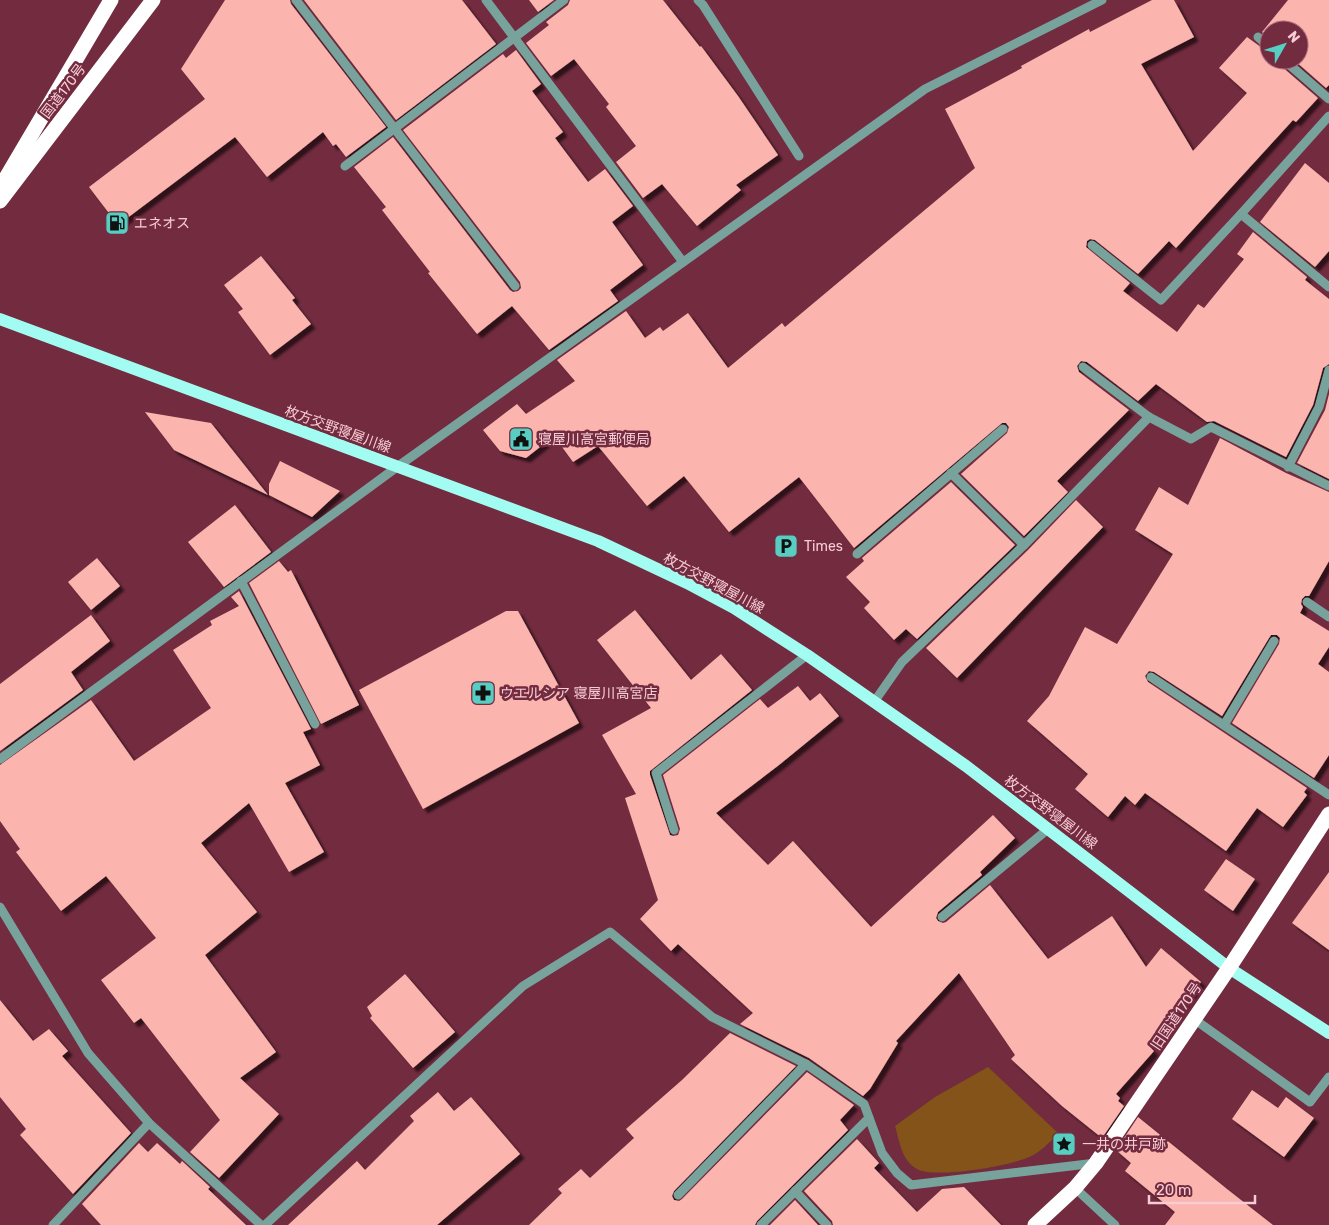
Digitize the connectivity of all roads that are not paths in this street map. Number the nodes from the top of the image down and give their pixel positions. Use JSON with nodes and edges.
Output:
{"nodes":[{"id":1,"x":111,"y":0,"type":"edge"},
{"id":2,"x":153,"y":0,"type":"edge"},
{"id":3,"x":296,"y":0,"type":"edge"},
{"id":4,"x":486,"y":0,"type":"edge"},
{"id":5,"x":564,"y":0,"type":"edge"},
{"id":6,"x":698,"y":0,"type":"edge"},
{"id":7,"x":1102,"y":0,"type":"edge"},
{"id":8,"x":514,"y":37,"type":"junction"},
{"id":9,"x":1296,"y":70,"type":"edge"},
{"id":10,"x":1329,"y":99,"type":"edge"},
{"id":11,"x":1329,"y":116,"type":"edge"},
{"id":12,"x":395,"y":128,"type":"junction"},
{"id":13,"x":799,"y":156,"type":"dead end"},
{"id":14,"x":345,"y":166,"type":"dead end"},
{"id":15,"x":0,"y":189,"type":"edge"},
{"id":16,"x":0,"y":201,"type":"edge"},
{"id":17,"x":1241,"y":214,"type":"junction"},
{"id":18,"x":1092,"y":245,"type":"dead end"},
{"id":19,"x":683,"y":262,"type":"junction"},
{"id":20,"x":515,"y":286,"type":"dead end"},
{"id":21,"x":1329,"y":287,"type":"edge"},
{"id":22,"x":0,"y":319,"type":"edge"},
{"id":23,"x":1083,"y":367,"type":"dead end"},
{"id":24,"x":1329,"y":370,"type":"edge"},
{"id":25,"x":1149,"y":417,"type":"junction"},
{"id":26,"x":1003,"y":429,"type":"dead end"},
{"id":27,"x":397,"y":467,"type":"junction"},
{"id":28,"x":1288,"y":467,"type":"junction"},
{"id":29,"x":951,"y":473,"type":"junction"},
{"id":30,"x":1329,"y":486,"type":"edge"},
{"id":31,"x":1024,"y":545,"type":"junction"},
{"id":32,"x":857,"y":554,"type":"dead end"},
{"id":33,"x":241,"y":581,"type":"junction"},
{"id":34,"x":1307,"y":602,"type":"dead end"},
{"id":35,"x":1329,"y":616,"type":"edge"},
{"id":36,"x":1274,"y":641,"type":"dead end"},
{"id":37,"x":807,"y":655,"type":"junction"},
{"id":38,"x":1152,"y":677,"type":"dead end"},
{"id":39,"x":874,"y":702,"type":"junction"},
{"id":40,"x":316,"y":724,"type":"dead end"},
{"id":41,"x":1224,"y":724,"type":"junction"},
{"id":42,"x":0,"y":759,"type":"edge"},
{"id":43,"x":1329,"y":795,"type":"edge"},
{"id":44,"x":1329,"y":814,"type":"edge"},
{"id":45,"x":1048,"y":829,"type":"junction"},
{"id":46,"x":674,"y":830,"type":"dead end"},
{"id":47,"x":0,"y":907,"type":"edge"},
{"id":48,"x":942,"y":917,"type":"dead end"},
{"id":49,"x":1229,"y":968,"type":"junction"},
{"id":50,"x":1194,"y":1019,"type":"junction"},
{"id":51,"x":1329,"y":1033,"type":"edge"},
{"id":52,"x":806,"y":1064,"type":"junction"},
{"id":53,"x":1329,"y":1077,"type":"edge"},
{"id":54,"x":869,"y":1118,"type":"junction"},
{"id":55,"x":149,"y":1123,"type":"junction"},
{"id":56,"x":1096,"y":1163,"type":"junction"},
{"id":57,"x":1075,"y":1188,"type":"junction"},
{"id":58,"x":796,"y":1191,"type":"junction"},
{"id":59,"x":678,"y":1195,"type":"dead end"},
{"id":60,"x":53,"y":1225,"type":"edge"},
{"id":61,"x":263,"y":1225,"type":"edge"},
{"id":62,"x":761,"y":1225,"type":"edge"},
{"id":63,"x":827,"y":1225,"type":"edge"},
{"id":64,"x":1035,"y":1225,"type":"edge"},
{"id":65,"x":1115,"y":1225,"type":"edge"}],
"edges":[{"from":1,"to":15,"type":"highway","name":"国道170号"},
{"from":2,"to":16,"type":"highway","name":"国道170号"},
{"from":3,"to":12,"type":"street"},
{"from":4,"to":8,"type":"street"},
{"from":5,"to":8,"type":"street"},
{"from":6,"to":13,"type":"street"},
{"from":7,"to":19,"type":"street"},
{"from":8,"to":12,"type":"street"},
{"from":8,"to":19,"type":"street"},
{"from":9,"to":10,"type":"street"},
{"from":11,"to":17,"type":"street"},
{"from":12,"to":14,"type":"street"},
{"from":12,"to":20,"type":"street"},
{"from":17,"to":18,"type":"street"},
{"from":17,"to":21,"type":"street"},
{"from":19,"to":27,"type":"street"},
{"from":22,"to":27,"type":"main road","name":"枚方交野寝屋川線"},
{"from":23,"to":25,"type":"street"},
{"from":24,"to":28,"type":"street"},
{"from":25,"to":28,"type":"street"},
{"from":25,"to":31,"type":"street"},
{"from":26,"to":29,"type":"street"},
{"from":27,"to":33,"type":"street"},
{"from":27,"to":37,"type":"main road","name":"枚方交野寝屋川線"},
{"from":28,"to":30,"type":"street"},
{"from":29,"to":31,"type":"street"},
{"from":29,"to":32,"type":"street"},
{"from":31,"to":39,"type":"street"},
{"from":33,"to":40,"type":"street"},
{"from":33,"to":42,"type":"street"},
{"from":34,"to":35,"type":"street"},
{"from":36,"to":41,"type":"street"},
{"from":37,"to":39,"type":"main road","name":"枚方交野寝屋川線"},
{"from":37,"to":46,"type":"street"},
{"from":38,"to":41,"type":"street"},
{"from":39,"to":45,"type":"main road","name":"枚方交野寝屋川線"},
{"from":41,"to":43,"type":"street"},
{"from":44,"to":49,"type":"highway","name":"旧国道170号"},
{"from":45,"to":48,"type":"street"},
{"from":45,"to":49,"type":"main road","name":"枚方交野寝屋川線"},
{"from":47,"to":55,"type":"street"},
{"from":49,"to":50,"type":"highway","name":"旧国道170号"},
{"from":49,"to":51,"type":"main road","name":"枚方交野寝屋川線"},
{"from":50,"to":53,"type":"street"},
{"from":50,"to":56,"type":"highway","name":"旧国道170号"},
{"from":52,"to":54,"type":"street"},
{"from":52,"to":59,"type":"street"},
{"from":52,"to":61,"type":"street"},
{"from":54,"to":56,"type":"street"},
{"from":54,"to":58,"type":"street"},
{"from":55,"to":60,"type":"street"},
{"from":55,"to":61,"type":"street"},
{"from":56,"to":57,"type":"highway","name":"旧国道170号"},
{"from":57,"to":64,"type":"highway","name":"旧国道170号"},
{"from":57,"to":65,"type":"street"},
{"from":58,"to":62,"type":"street"},
{"from":58,"to":63,"type":"street"}]}
